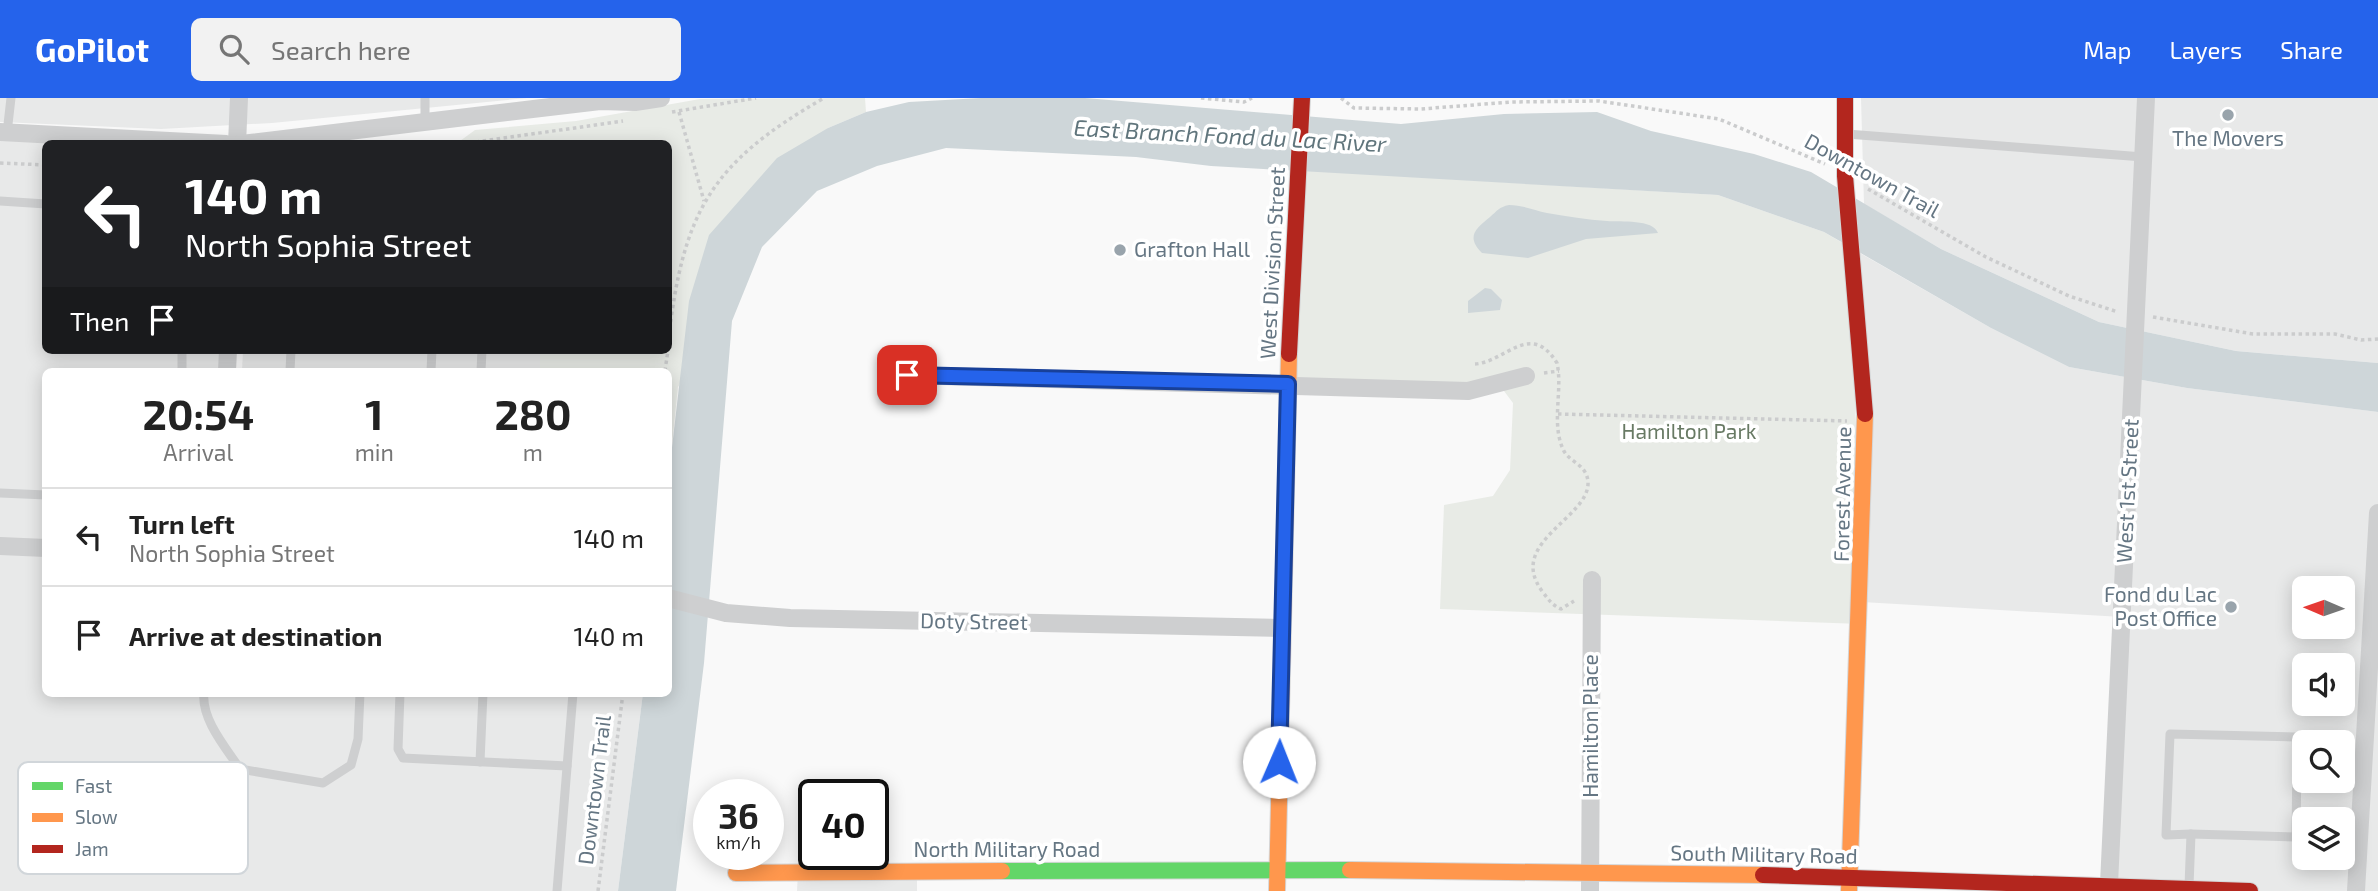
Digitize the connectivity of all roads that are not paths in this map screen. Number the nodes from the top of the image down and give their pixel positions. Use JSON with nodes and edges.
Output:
{"nodes":[{"id":1,"x":11,"y":98,"type":"edge"},
{"id":2,"x":239,"y":98,"type":"edge"},
{"id":3,"x":425,"y":98,"type":"edge"},
{"id":4,"x":1302,"y":98,"type":"edge"},
{"id":5,"x":2146,"y":98,"type":"edge"},
{"id":6,"x":603,"y":100,"type":"edge"},
{"id":7,"x":1844,"y":100,"type":"edge"},
{"id":8,"x":666,"y":105,"type":"edge"},
{"id":9,"x":425,"y":122,"type":"junction"},
{"id":10,"x":4,"y":133,"type":"edge"},
{"id":11,"x":1846,"y":134,"type":"junction"},
{"id":12,"x":145,"y":140,"type":"edge"},
{"id":13,"x":239,"y":140,"type":"edge"},
{"id":14,"x":273,"y":140,"type":"edge"},
{"id":15,"x":2143,"y":157,"type":"junction"},
{"id":16,"x":0,"y":201,"type":"edge"},
{"id":17,"x":42,"y":204,"type":"edge"},
{"id":18,"x":907,"y":375,"type":"dead end"},
{"id":19,"x":1526,"y":376,"type":"dead end"},
{"id":20,"x":1288,"y":384,"type":"junction"},
{"id":21,"x":0,"y":493,"type":"edge"},
{"id":22,"x":42,"y":495,"type":"edge"},
{"id":23,"x":2378,"y":513,"type":"edge"},
{"id":24,"x":0,"y":546,"type":"edge"},
{"id":25,"x":42,"y":548,"type":"edge"},
{"id":26,"x":1592,"y":579,"type":"road end"},
{"id":27,"x":672,"y":599,"type":"edge"},
{"id":28,"x":1282,"y":628,"type":"junction"},
{"id":29,"x":204,"y":697,"type":"edge"},
{"id":30,"x":360,"y":697,"type":"edge"},
{"id":31,"x":400,"y":697,"type":"edge"},
{"id":32,"x":483,"y":697,"type":"edge"},
{"id":33,"x":573,"y":697,"type":"edge"},
{"id":34,"x":2292,"y":737,"type":"edge"},
{"id":35,"x":2355,"y":761,"type":"edge"},
{"id":36,"x":2364,"y":761,"type":"junction"},
{"id":37,"x":235,"y":762,"type":"edge"},
{"id":38,"x":480,"y":762,"type":"junction"},
{"id":39,"x":567,"y":766,"type":"junction"},
{"id":40,"x":248,"y":770,"type":"edge"},
{"id":41,"x":2298,"y":793,"type":"edge"},
{"id":42,"x":2191,"y":834,"type":"junction"},
{"id":43,"x":1277,"y":869,"type":"junction"},
{"id":44,"x":736,"y":873,"type":"dead end"},
{"id":45,"x":1590,"y":873,"type":"junction"},
{"id":46,"x":1850,"y":884,"type":"edge"},
{"id":47,"x":2109,"y":884,"type":"junction"},
{"id":48,"x":2188,"y":888,"type":"junction"},
{"id":49,"x":557,"y":891,"type":"edge"},
{"id":50,"x":1277,"y":891,"type":"edge"},
{"id":51,"x":1590,"y":891,"type":"edge"},
{"id":52,"x":2250,"y":891,"type":"edge"},
{"id":53,"x":2356,"y":891,"type":"edge"}],
"edges":[{"from":1,"to":10,"type":"lane"},
{"from":2,"to":13,"type":"street"},
{"from":3,"to":9,"type":"lane"},
{"from":4,"to":20,"type":"street","name":"West Division Street"},
{"from":5,"to":15,"type":"street","name":"West 1st Street"},
{"from":6,"to":8,"type":"street"},
{"from":6,"to":9,"type":"street"},
{"from":7,"to":11,"type":"street","name":"Forest Avenue"},
{"from":9,"to":14,"type":"street"},
{"from":10,"to":12,"type":"street"},
{"from":11,"to":15,"type":"lane"},
{"from":11,"to":46,"type":"street","name":"Forest Avenue"},
{"from":15,"to":47,"type":"street","name":"West 1st Street"},
{"from":16,"to":17,"type":"lane"},
{"from":18,"to":20,"type":"street"},
{"from":19,"to":20,"type":"street"},
{"from":20,"to":28,"type":"street","name":"West Division Street"},
{"from":21,"to":22,"type":"lane"},
{"from":23,"to":36,"type":"street"},
{"from":24,"to":25,"type":"street"},
{"from":26,"to":45,"type":"street","name":"Hamilton Place"},
{"from":27,"to":28,"type":"street","name":"Doty Street"},
{"from":28,"to":43,"type":"street","name":"West Division Street"},
{"from":29,"to":37,"type":"lane"},
{"from":30,"to":40,"type":"lane"},
{"from":31,"to":38,"type":"lane"},
{"from":32,"to":38,"type":"lane"},
{"from":33,"to":39,"type":"lane"},
{"from":34,"to":42,"type":"lane"},
{"from":35,"to":36,"type":"lane"},
{"from":36,"to":53,"type":"street"},
{"from":38,"to":39,"type":"lane"},
{"from":39,"to":49,"type":"lane"},
{"from":41,"to":42,"type":"lane"},
{"from":42,"to":48,"type":"lane"},
{"from":43,"to":44,"type":"street","name":"North Military Road"},
{"from":43,"to":45,"type":"street","name":"South Military Road"},
{"from":43,"to":50,"type":"street","name":"West Division Street"},
{"from":45,"to":46,"type":"street","name":"South Military Road"},
{"from":45,"to":51,"type":"street","name":"Hamilton Place"},
{"from":46,"to":47,"type":"street","name":"South Military Road"},
{"from":47,"to":48,"type":"street","name":"South Military Road"},
{"from":48,"to":52,"type":"street","name":"South Military Road"}]}
